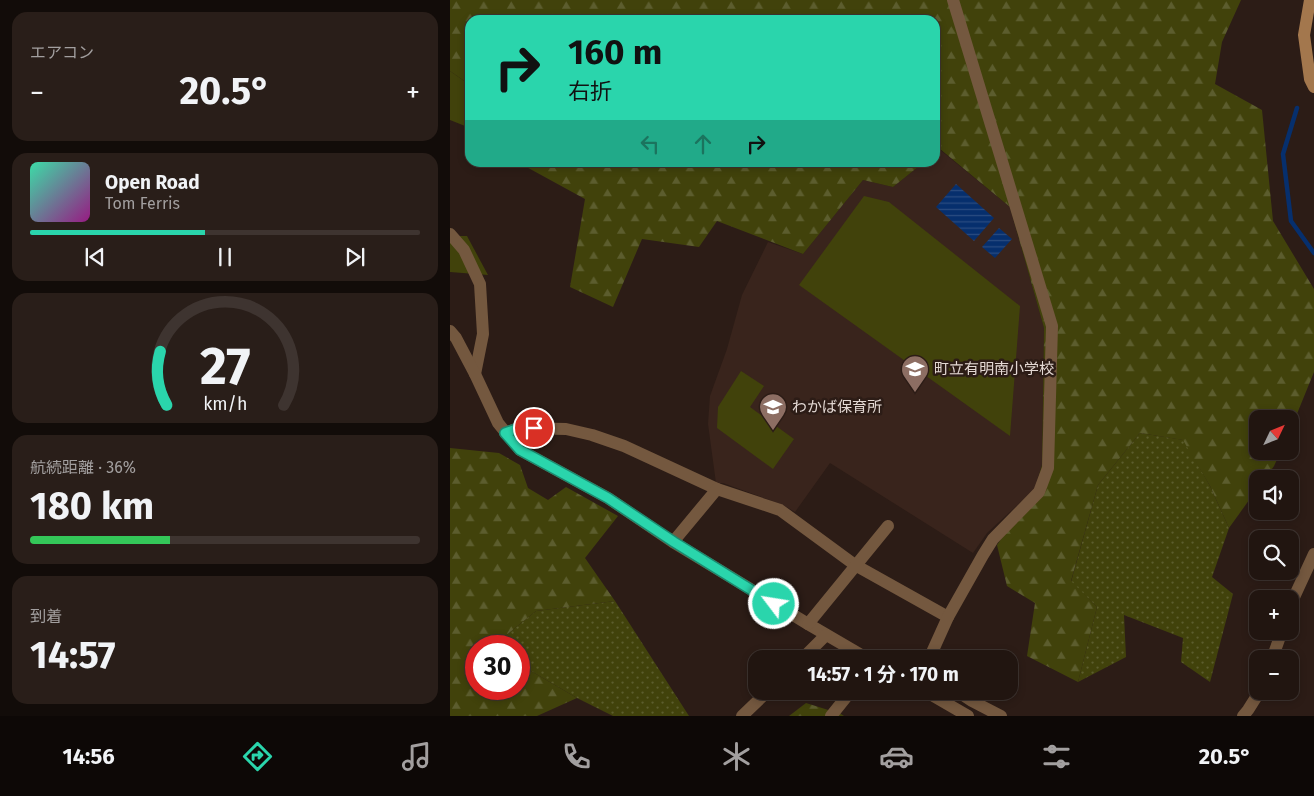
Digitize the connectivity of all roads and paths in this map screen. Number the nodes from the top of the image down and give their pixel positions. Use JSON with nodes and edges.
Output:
{"nodes":[{"id":1,"x":953,"y":0,"type":"edge"},
{"id":2,"x":1310,"y":0,"type":"edge"},
{"id":3,"x":1314,"y":87,"type":"edge"},
{"id":4,"x":450,"y":234,"type":"edge"},
{"id":5,"x":450,"y":331,"type":"edge"},
{"id":6,"x":475,"y":374,"type":"junction"},
{"id":7,"x":505,"y":433,"type":"junction"},
{"id":8,"x":718,"y":489,"type":"junction"},
{"id":9,"x":888,"y":526,"type":"dead end"},
{"id":10,"x":674,"y":542,"type":"junction"},
{"id":11,"x":1314,"y":554,"type":"edge"},
{"id":12,"x":855,"y":566,"type":"junction"},
{"id":13,"x":1297,"y":590,"type":"edge"},
{"id":14,"x":948,"y":617,"type":"junction"},
{"id":15,"x":808,"y":624,"type":"junction"},
{"id":16,"x":826,"y":635,"type":"junction"},
{"id":17,"x":811,"y":650,"type":"edge"},
{"id":18,"x":852,"y":650,"type":"edge"},
{"id":19,"x":933,"y":650,"type":"edge"},
{"id":20,"x":759,"y":700,"type":"edge"},
{"id":21,"x":844,"y":700,"type":"edge"},
{"id":22,"x":940,"y":700,"type":"edge"},
{"id":23,"x":970,"y":700,"type":"edge"},
{"id":24,"x":1254,"y":700,"type":"edge"},
{"id":25,"x":742,"y":716,"type":"edge"},
{"id":26,"x":831,"y":716,"type":"edge"},
{"id":27,"x":968,"y":716,"type":"edge"},
{"id":28,"x":1001,"y":716,"type":"edge"},
{"id":29,"x":1242,"y":716,"type":"edge"}],
"edges":[{"from":1,"to":14,"type":"street"},
{"from":2,"to":3,"type":"main road"},
{"from":4,"to":6,"type":"street"},
{"from":5,"to":6,"type":"street"},
{"from":6,"to":7,"type":"street"},
{"from":7,"to":8,"type":"street"},
{"from":7,"to":10,"type":"street"},
{"from":8,"to":10,"type":"street"},
{"from":8,"to":12,"type":"street"},
{"from":9,"to":12,"type":"street"},
{"from":10,"to":15,"type":"street"},
{"from":11,"to":13,"type":"street"},
{"from":12,"to":14,"type":"street"},
{"from":12,"to":15,"type":"street"},
{"from":14,"to":19,"type":"street"},
{"from":15,"to":16,"type":"street"},
{"from":16,"to":17,"type":"street"},
{"from":16,"to":18,"type":"street"},
{"from":20,"to":25,"type":"street"},
{"from":21,"to":26,"type":"street"},
{"from":22,"to":27,"type":"street"},
{"from":23,"to":28,"type":"street"},
{"from":24,"to":29,"type":"street"}]}
